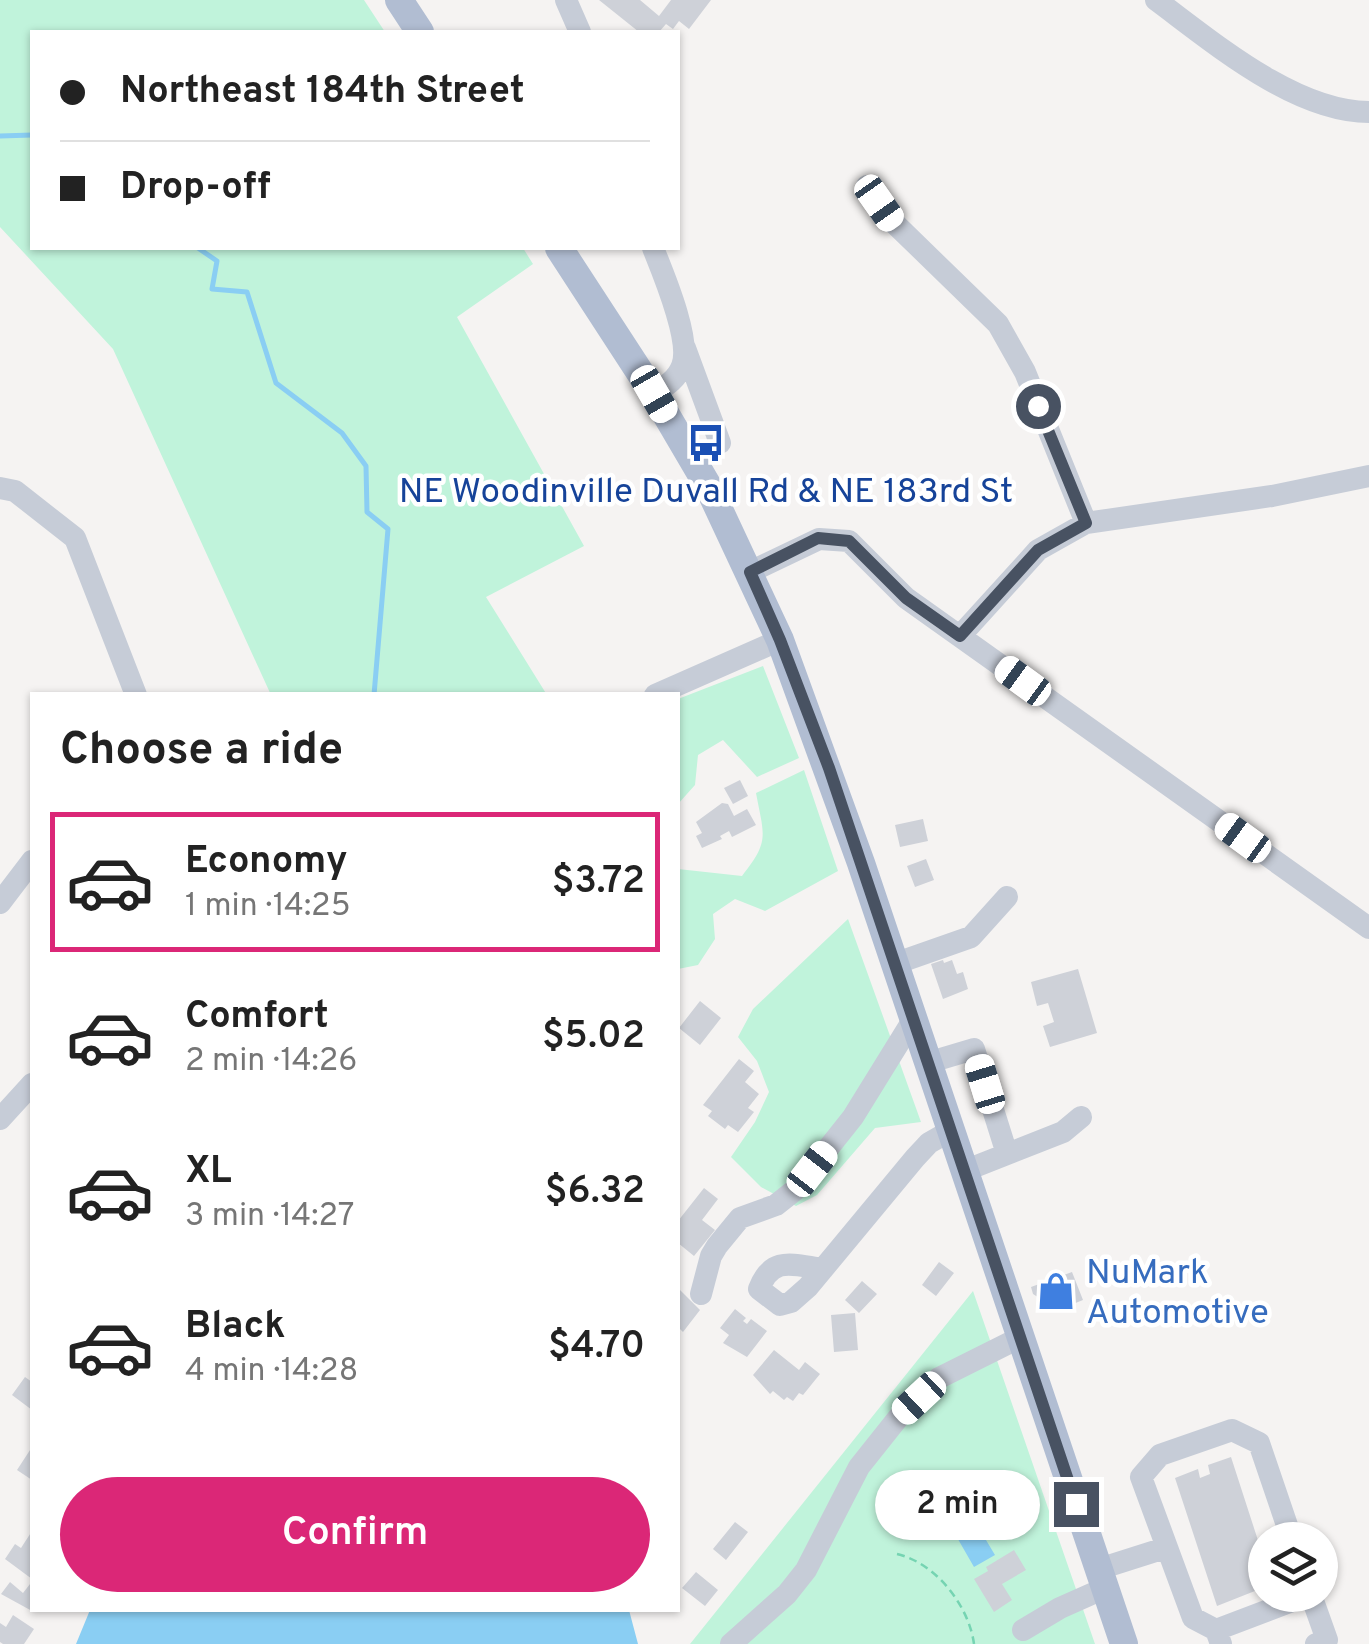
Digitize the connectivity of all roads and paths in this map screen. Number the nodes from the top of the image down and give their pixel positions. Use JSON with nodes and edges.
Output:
{"nodes":[{"id":1,"x":399,"y":0,"type":"edge"},
{"id":2,"x":566,"y":0,"type":"edge"},
{"id":3,"x":1156,"y":0,"type":"edge"},
{"id":4,"x":419,"y":30,"type":"edge"},
{"id":5,"x":579,"y":30,"type":"edge"},
{"id":6,"x":1369,"y":112,"type":"edge"},
{"id":7,"x":867,"y":186,"type":"dead end"},
{"id":8,"x":560,"y":250,"type":"edge"},
{"id":9,"x":654,"y":250,"type":"edge"},
{"id":10,"x":685,"y":348,"type":"junction"},
{"id":11,"x":654,"y":394,"type":"junction"},
{"id":12,"x":720,"y":443,"type":"dead end"},
{"id":13,"x":1369,"y":476,"type":"edge"},
{"id":14,"x":0,"y":488,"type":"edge"},
{"id":15,"x":1086,"y":523,"type":"junction"},
{"id":16,"x":750,"y":572,"type":"junction"},
{"id":17,"x":960,"y":636,"type":"junction"},
{"id":18,"x":780,"y":640,"type":"junction"},
{"id":19,"x":135,"y":692,"type":"edge"},
{"id":20,"x":662,"y":692,"type":"edge"},
{"id":21,"x":30,"y":864,"type":"edge"},
{"id":22,"x":1007,"y":897,"type":"dead end"},
{"id":23,"x":0,"y":903,"type":"edge"},
{"id":24,"x":1369,"y":928,"type":"edge"},
{"id":25,"x":894,"y":964,"type":"junction"},
{"id":26,"x":913,"y":1020,"type":"junction"},
{"id":27,"x":928,"y":1063,"type":"junction"},
{"id":28,"x":30,"y":1086,"type":"edge"},
{"id":29,"x":1080,"y":1117,"type":"dead end"},
{"id":30,"x":0,"y":1118,"type":"edge"},
{"id":31,"x":950,"y":1130,"type":"junction"},
{"id":32,"x":1007,"y":1154,"type":"junction"},
{"id":33,"x":964,"y":1171,"type":"junction"},
{"id":34,"x":823,"y":1269,"type":"dead end"},
{"id":35,"x":701,"y":1294,"type":"dead end"},
{"id":36,"x":1019,"y":1338,"type":"junction"},
{"id":37,"x":1286,"y":1522,"type":"edge"},
{"id":38,"x":1165,"y":1548,"type":"junction"},
{"id":39,"x":897,"y":1554,"type":"dead end"},
{"id":40,"x":1102,"y":1579,"type":"junction"},
{"id":41,"x":1273,"y":1612,"type":"edge"},
{"id":42,"x":1316,"y":1612,"type":"edge"},
{"id":43,"x":1024,"y":1630,"type":"dead end"},
{"id":44,"x":1218,"y":1637,"type":"edge"},
{"id":45,"x":731,"y":1644,"type":"edge"},
{"id":46,"x":974,"y":1644,"type":"edge"},
{"id":47,"x":1124,"y":1644,"type":"edge"},
{"id":48,"x":1316,"y":1644,"type":"edge"}],
"edges":[{"from":1,"to":4,"type":"main road"},
{"from":2,"to":5,"type":"street"},
{"from":3,"to":6,"type":"street"},
{"from":7,"to":15,"type":"street"},
{"from":8,"to":11,"type":"main road"},
{"from":9,"to":10,"type":"street"},
{"from":10,"to":11,"type":"street"},
{"from":10,"to":12,"type":"street"},
{"from":11,"to":16,"type":"main road"},
{"from":13,"to":15,"type":"street"},
{"from":14,"to":19,"type":"street"},
{"from":15,"to":17,"type":"street"},
{"from":16,"to":17,"type":"street"},
{"from":16,"to":18,"type":"main road"},
{"from":17,"to":24,"type":"street"},
{"from":18,"to":20,"type":"street"},
{"from":18,"to":25,"type":"main road"},
{"from":21,"to":23,"type":"street"},
{"from":22,"to":25,"type":"street"},
{"from":25,"to":26,"type":"main road"},
{"from":26,"to":27,"type":"main road"},
{"from":26,"to":35,"type":"street"},
{"from":27,"to":31,"type":"main road"},
{"from":27,"to":32,"type":"street"},
{"from":28,"to":30,"type":"street"},
{"from":29,"to":32,"type":"street"},
{"from":31,"to":33,"type":"main road"},
{"from":31,"to":34,"type":"street"},
{"from":32,"to":33,"type":"street"},
{"from":33,"to":36,"type":"main road"},
{"from":36,"to":40,"type":"main road"},
{"from":36,"to":45,"type":"street"},
{"from":37,"to":38,"type":"street"},
{"from":38,"to":40,"type":"street"},
{"from":38,"to":44,"type":"street"},
{"from":39,"to":46,"type":"path"},
{"from":40,"to":43,"type":"street"},
{"from":40,"to":47,"type":"main road"},
{"from":41,"to":44,"type":"street"},
{"from":42,"to":48,"type":"street"}]}
